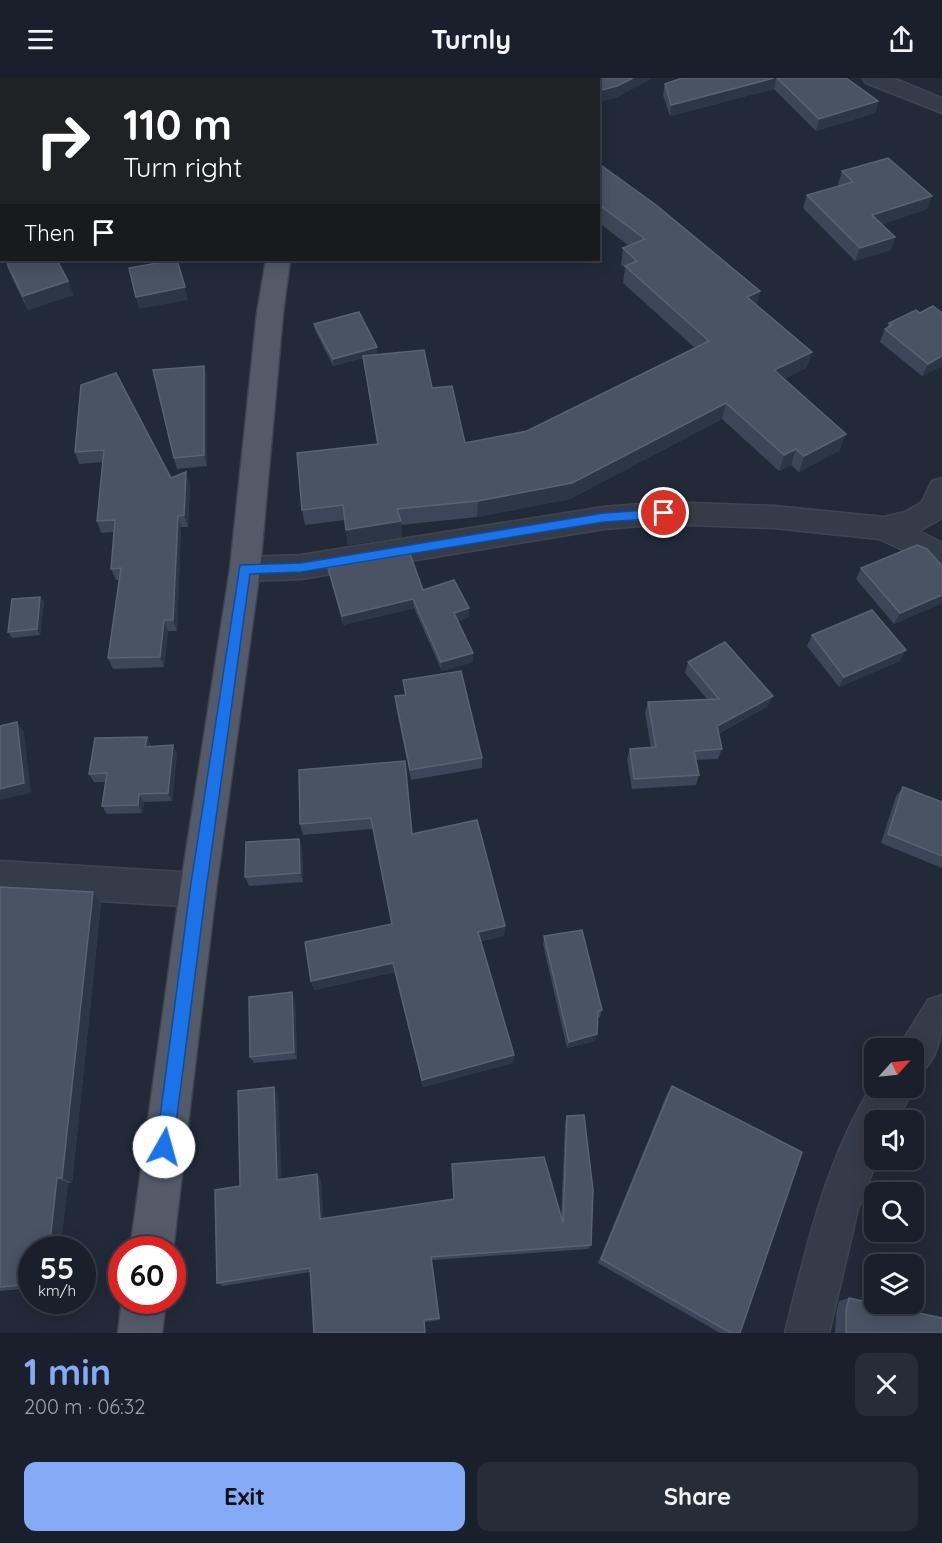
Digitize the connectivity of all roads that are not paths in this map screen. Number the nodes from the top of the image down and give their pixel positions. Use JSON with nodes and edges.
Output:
{"nodes":[{"id":1,"x":874,"y":78,"type":"edge"},
{"id":2,"x":942,"y":106,"type":"edge"},
{"id":3,"x":278,"y":261,"type":"edge"},
{"id":4,"x":939,"y":507,"type":"edge"},
{"id":5,"x":884,"y":528,"type":"junction"},
{"id":6,"x":942,"y":556,"type":"edge"},
{"id":7,"x":245,"y":569,"type":"junction"},
{"id":8,"x":0,"y":878,"type":"edge"},
{"id":9,"x":198,"y":890,"type":"junction"},
{"id":10,"x":942,"y":1014,"type":"edge"},
{"id":11,"x":924,"y":1042,"type":"edge"},
{"id":12,"x":888,"y":1098,"type":"edge"},
{"id":13,"x":153,"y":1236,"type":"edge"},
{"id":14,"x":142,"y":1314,"type":"edge"},
{"id":15,"x":140,"y":1333,"type":"edge"},
{"id":16,"x":807,"y":1333,"type":"edge"}],
"edges":[{"from":1,"to":2,"type":"street"},
{"from":3,"to":7,"type":"main road"},
{"from":4,"to":5,"type":"street"},
{"from":5,"to":6,"type":"street"},
{"from":5,"to":7,"type":"street"},
{"from":7,"to":9,"type":"main road"},
{"from":8,"to":9,"type":"street"},
{"from":9,"to":13,"type":"main road"},
{"from":10,"to":11,"type":"street"},
{"from":12,"to":16,"type":"street"},
{"from":14,"to":15,"type":"main road"}]}
